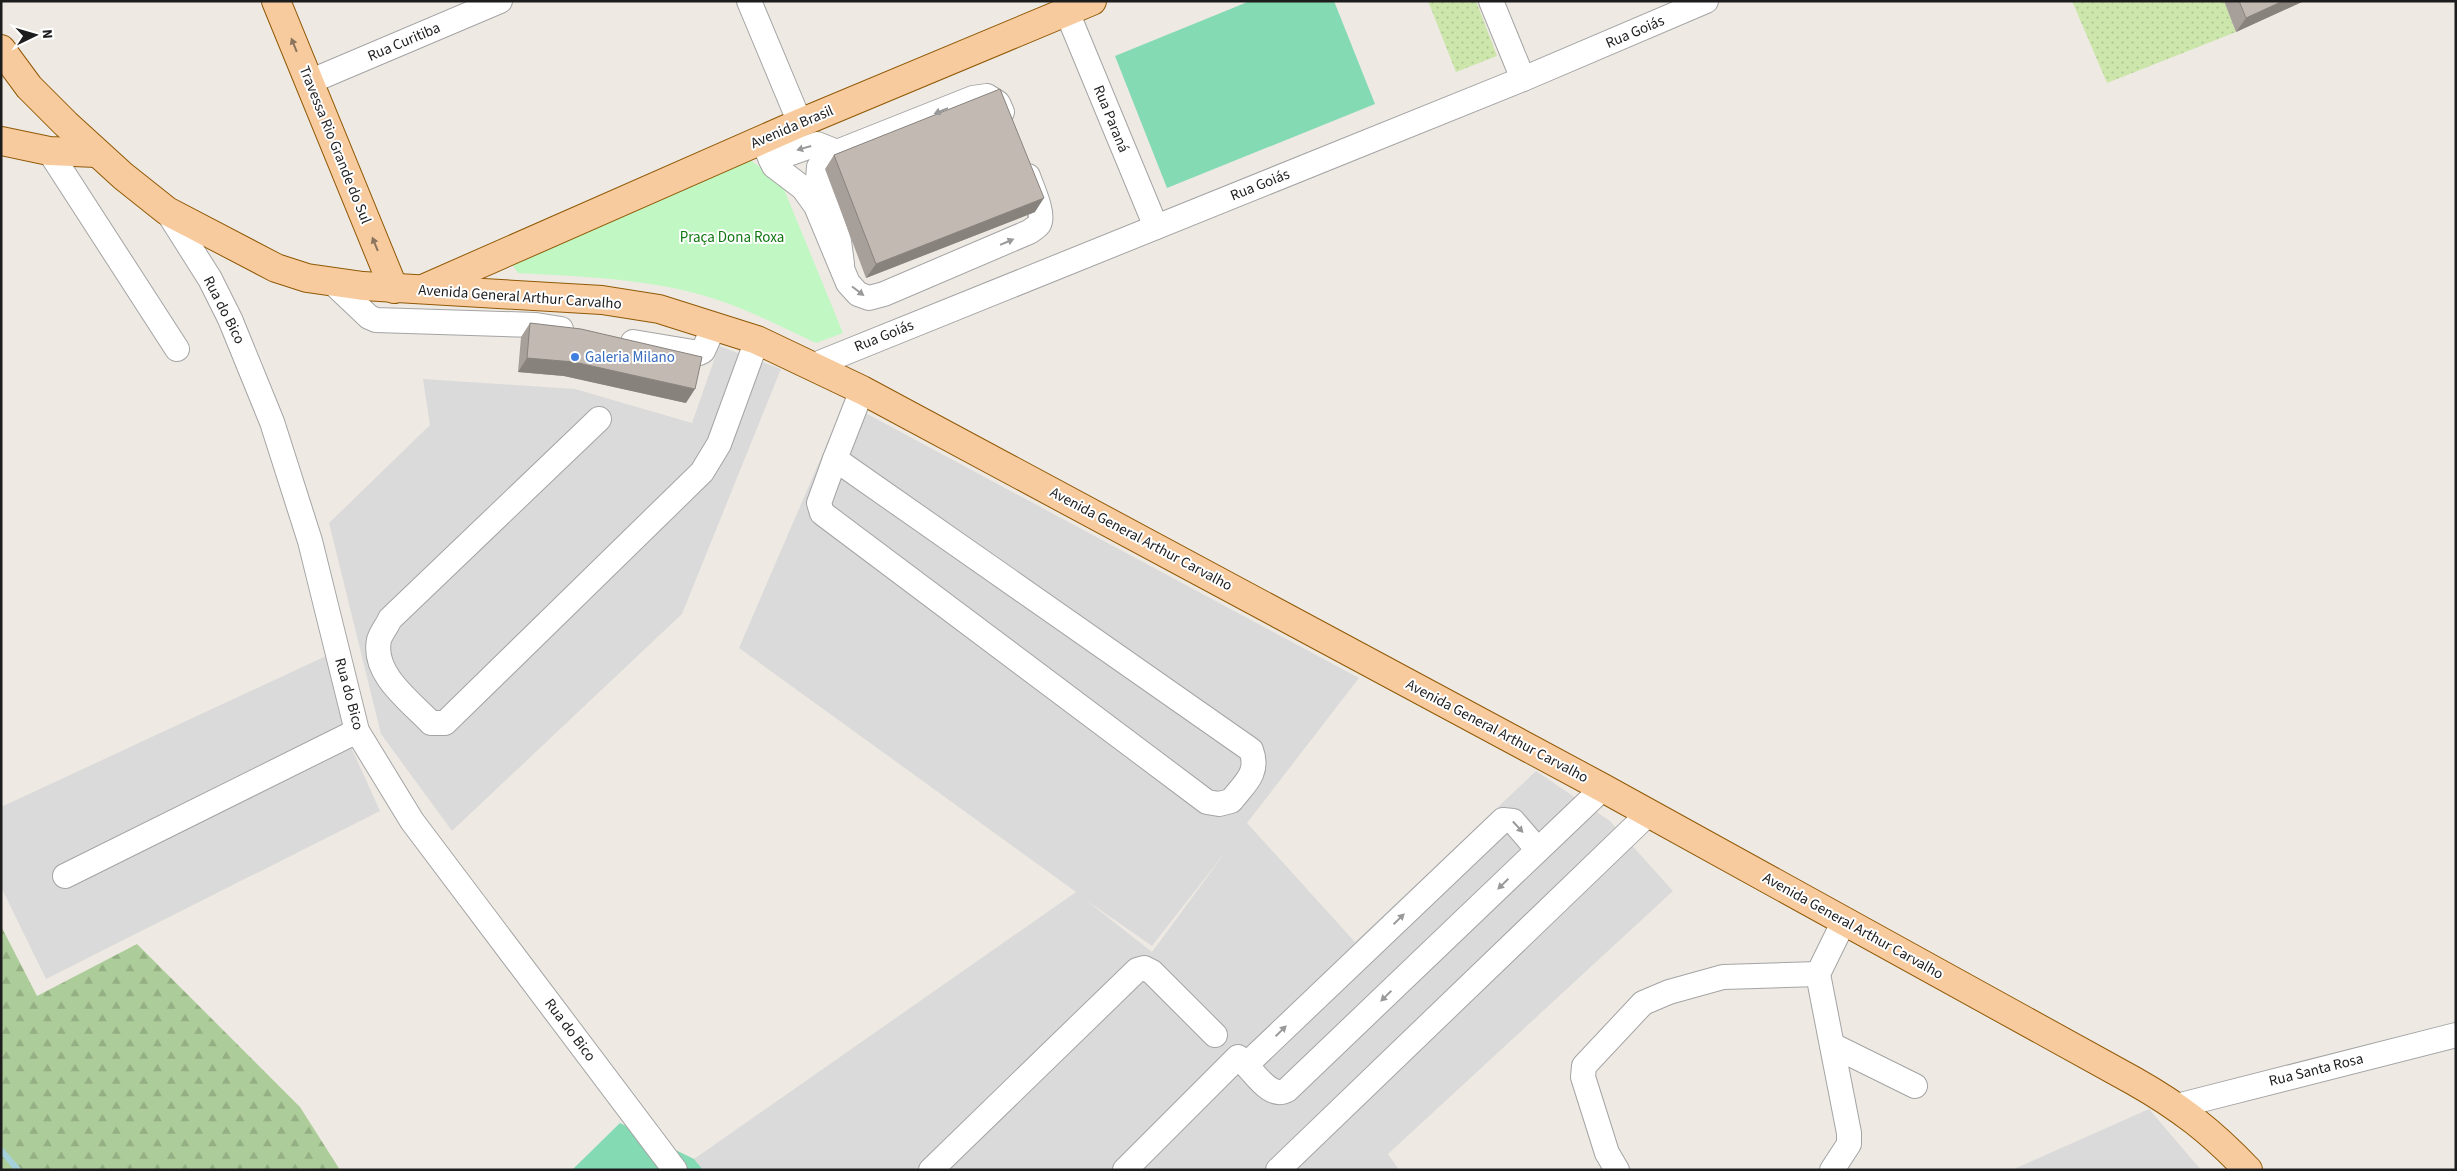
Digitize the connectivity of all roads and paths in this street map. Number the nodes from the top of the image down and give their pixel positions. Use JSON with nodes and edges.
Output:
{"nodes":[{"id":1,"x":276,"y":1,"type":"edge"},
{"id":2,"x":500,"y":1,"type":"edge"},
{"id":3,"x":749,"y":1,"type":"edge"},
{"id":4,"x":1092,"y":1,"type":"edge"},
{"id":5,"x":1491,"y":1,"type":"edge"},
{"id":6,"x":1706,"y":1,"type":"edge"},
{"id":7,"x":1067,"y":12,"type":"junction"},
{"id":8,"x":1,"y":49,"type":"edge"},
{"id":9,"x":1523,"y":79,"type":"junction"},
{"id":10,"x":309,"y":82,"type":"junction"},
{"id":11,"x":800,"y":123,"type":"junction"},
{"id":12,"x":66,"y":124,"type":"junction"},
{"id":13,"x":26,"y":146,"type":"edge"},
{"id":14,"x":766,"y":150,"type":"junction"},
{"id":15,"x":837,"y":152,"type":"junction"},
{"id":16,"x":96,"y":153,"type":"junction"},
{"id":17,"x":167,"y":211,"type":"junction"},
{"id":18,"x":1156,"y":227,"type":"junction"},
{"id":19,"x":494,"y":258,"type":"junction"},
{"id":20,"x":842,"y":264,"type":"junction"},
{"id":21,"x":332,"y":282,"type":"junction"},
{"id":22,"x":407,"y":290,"type":"junction"},
{"id":23,"x":489,"y":293,"type":"junction"},
{"id":24,"x":714,"y":326,"type":"junction"},
{"id":25,"x":585,"y":334,"type":"edge"},
{"id":26,"x":614,"y":339,"type":"edge"},
{"id":27,"x":757,"y":340,"type":"junction"},
{"id":28,"x":177,"y":349,"type":"dead end"},
{"id":29,"x":812,"y":366,"type":"junction"},
{"id":30,"x":862,"y":390,"type":"junction"},
{"id":31,"x":599,"y":419,"type":"dead end"},
{"id":32,"x":835,"y":459,"type":"junction"},
{"id":33,"x":357,"y":731,"type":"junction"},
{"id":34,"x":1603,"y":788,"type":"junction"},
{"id":35,"x":1649,"y":813,"type":"junction"},
{"id":36,"x":1538,"y":850,"type":"junction"},
{"id":37,"x":64,"y":876,"type":"dead end"},
{"id":38,"x":1844,"y":921,"type":"junction"},
{"id":39,"x":1818,"y":974,"type":"junction"},
{"id":40,"x":1216,"y":1034,"type":"dead end"},
{"id":41,"x":2456,"y":1035,"type":"edge"},
{"id":42,"x":1832,"y":1045,"type":"junction"},
{"id":43,"x":1238,"y":1057,"type":"dead end"},
{"id":44,"x":1915,"y":1086,"type":"dead end"},
{"id":45,"x":2177,"y":1106,"type":"junction"},
{"id":46,"x":675,"y":1170,"type":"edge"},
{"id":47,"x":931,"y":1170,"type":"edge"},
{"id":48,"x":1125,"y":1170,"type":"edge"},
{"id":49,"x":1278,"y":1170,"type":"edge"},
{"id":50,"x":1617,"y":1170,"type":"edge"},
{"id":51,"x":1832,"y":1170,"type":"edge"},
{"id":52,"x":2248,"y":1170,"type":"edge"}],
"edges":[{"from":10,"to":1,"type":"main road","name":"Travessa Rio Grande do Sul","one_way":true},
{"from":2,"to":10,"type":"street","name":"Rua Curitiba"},
{"from":3,"to":11,"type":"street"},
{"from":4,"to":7,"type":"main road","name":"Avenida Brasil"},
{"from":5,"to":9,"type":"street"},
{"from":6,"to":9,"type":"street","name":"Rua Goiás"},
{"from":7,"to":11,"type":"main road","name":"Avenida Brasil"},
{"from":7,"to":18,"type":"street","name":"Rua Paraná"},
{"from":8,"to":12,"type":"main road","name":"Avenida General Arthur Carvalho"},
{"from":9,"to":18,"type":"street","name":"Rua Goiás"},
{"from":22,"to":10,"type":"main road","name":"Travessa Rio Grande do Sul","one_way":true},
{"from":11,"to":14,"type":"main road","name":"Avenida Brasil"},
{"from":12,"to":13,"type":"main road"},
{"from":12,"to":16,"type":"main road","name":"Avenida General Arthur Carvalho"},
{"from":13,"to":16,"type":"main road"},
{"from":13,"to":28,"type":"street"},
{"from":15,"to":14,"type":"street","one_way":true},
{"from":14,"to":19,"type":"main road","name":"Avenida Brasil"},
{"from":14,"to":20,"type":"street"},
{"from":15,"to":20,"type":"street"},
{"from":20,"to":15,"type":"street","one_way":true},
{"from":16,"to":17,"type":"main road","name":"Avenida General Arthur Carvalho"},
{"from":17,"to":21,"type":"main road","name":"Avenida General Arthur Carvalho"},
{"from":17,"to":33,"type":"street","name":"Rua do Bico"},
{"from":18,"to":29,"type":"street","name":"Rua Goiás"},
{"from":19,"to":22,"type":"main road","name":"Avenida Brasil"},
{"from":19,"to":23,"type":"main road"},
{"from":21,"to":22,"type":"main road","name":"Avenida General Arthur Carvalho"},
{"from":21,"to":25,"type":"street"},
{"from":22,"to":23,"type":"main road","name":"Avenida General Arthur Carvalho"},
{"from":23,"to":24,"type":"main road","name":"Avenida General Arthur Carvalho"},
{"from":24,"to":26,"type":"street"},
{"from":24,"to":27,"type":"main road","name":"Avenida General Arthur Carvalho"},
{"from":27,"to":29,"type":"main road","name":"Avenida General Arthur Carvalho"},
{"from":27,"to":31,"type":"street"},
{"from":29,"to":30,"type":"main road","name":"Avenida General Arthur Carvalho"},
{"from":30,"to":32,"type":"street"},
{"from":30,"to":34,"type":"main road","name":"Avenida General Arthur Carvalho"},
{"from":32,"to":32,"type":"street"},
{"from":33,"to":37,"type":"street"},
{"from":33,"to":46,"type":"street","name":"Rua do Bico"},
{"from":34,"to":35,"type":"main road","name":"Avenida General Arthur Carvalho"},
{"from":34,"to":36,"type":"street"},
{"from":35,"to":38,"type":"main road","name":"Avenida General Arthur Carvalho"},
{"from":35,"to":49,"type":"street"},
{"from":36,"to":36,"type":"street","one_way":true},
{"from":38,"to":39,"type":"street"},
{"from":38,"to":45,"type":"main road","name":"Avenida General Arthur Carvalho"},
{"from":39,"to":42,"type":"street"},
{"from":39,"to":50,"type":"street"},
{"from":40,"to":47,"type":"street"},
{"from":41,"to":45,"type":"street","name":"Rua Santa Rosa"},
{"from":42,"to":44,"type":"street"},
{"from":42,"to":51,"type":"street"},
{"from":43,"to":48,"type":"street"},
{"from":45,"to":52,"type":"main road","name":"Avenida General Arthur Carvalho"}]}
